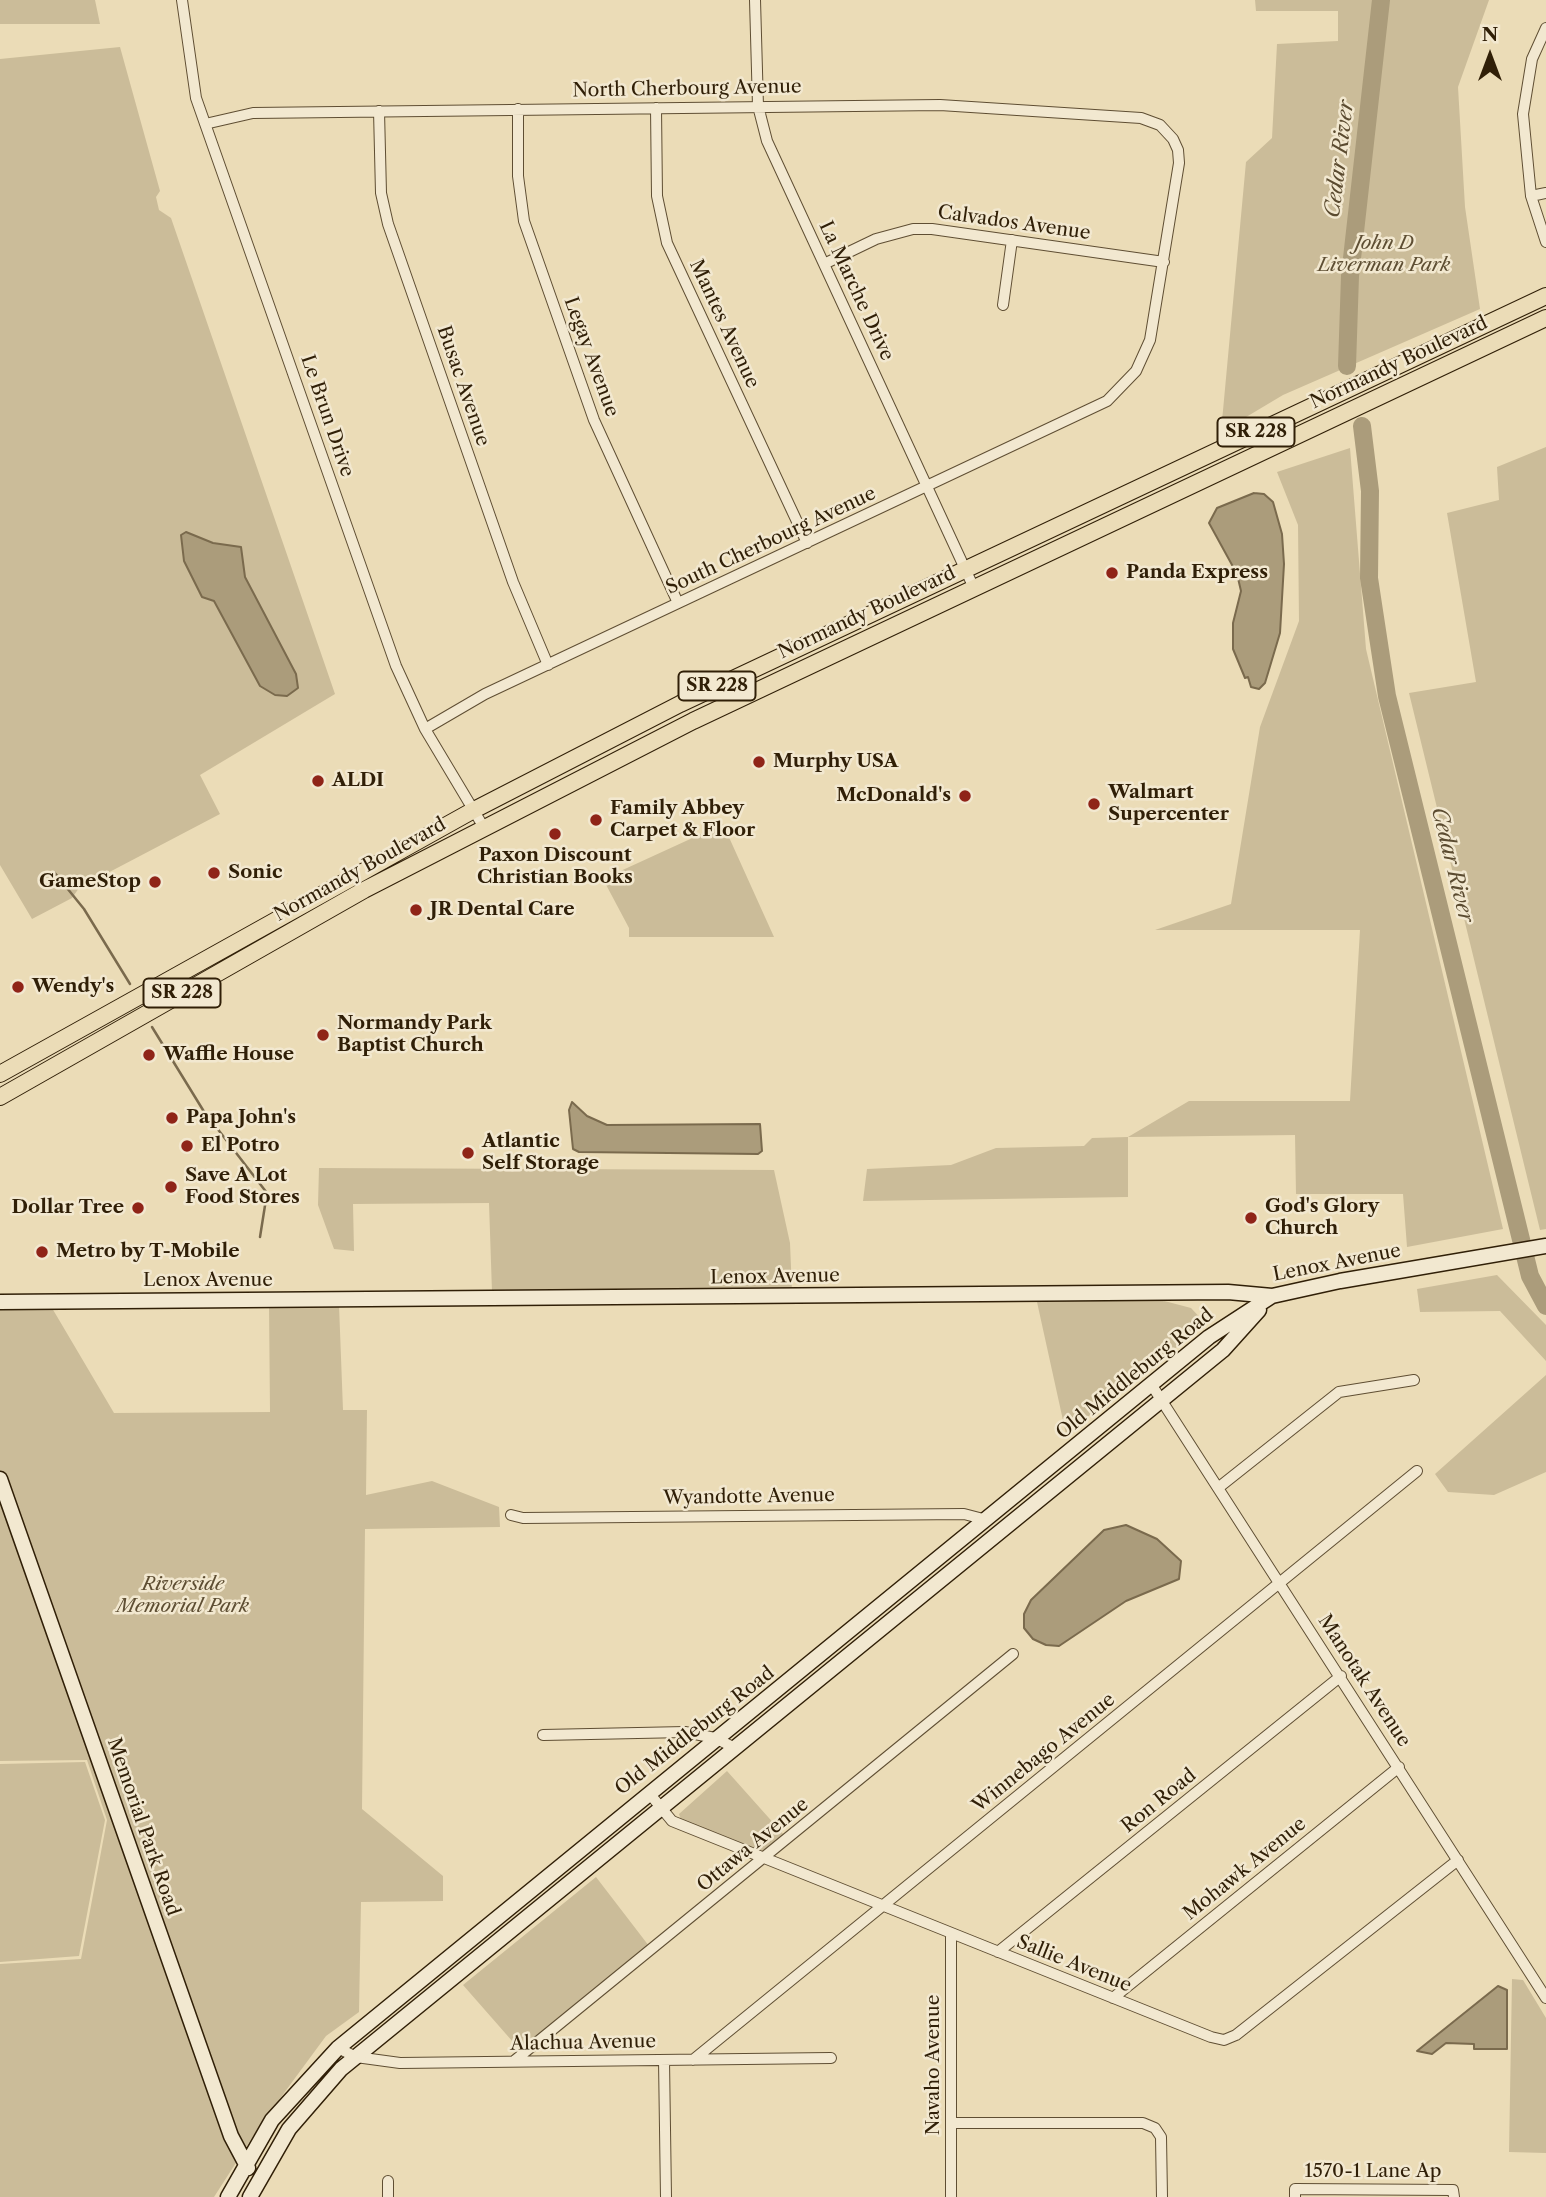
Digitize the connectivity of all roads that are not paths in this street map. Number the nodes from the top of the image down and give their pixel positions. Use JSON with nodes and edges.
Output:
{"nodes":[{"id":1,"x":183,"y":0,"type":"edge"},
{"id":2,"x":755,"y":0,"type":"edge"},
{"id":3,"x":1546,"y":28,"type":"edge"},
{"id":4,"x":758,"y":106,"type":"junction"},
{"id":5,"x":656,"y":107,"type":"junction"},
{"id":6,"x":518,"y":109,"type":"junction"},
{"id":7,"x":379,"y":111,"type":"junction"},
{"id":8,"x":205,"y":124,"type":"junction"},
{"id":9,"x":1546,"y":192,"type":"edge"},
{"id":10,"x":1531,"y":196,"type":"junction"},
{"id":11,"x":1012,"y":240,"type":"junction"},
{"id":12,"x":1546,"y":242,"type":"edge"},
{"id":13,"x":1164,"y":262,"type":"junction"},
{"id":14,"x":824,"y":264,"type":"junction"},
{"id":15,"x":1546,"y":296,"type":"edge"},
{"id":16,"x":1003,"y":305,"type":"dead end"},
{"id":17,"x":1546,"y":318,"type":"edge"},
{"id":18,"x":1484,"y":325,"type":"junction"},
{"id":19,"x":1418,"y":377,"type":"junction"},
{"id":20,"x":929,"y":487,"type":"junction"},
{"id":21,"x":807,"y":543,"type":"junction"},
{"id":22,"x":965,"y":568,"type":"junction"},
{"id":23,"x":973,"y":586,"type":"junction"},
{"id":24,"x":678,"y":603,"type":"junction"},
{"id":25,"x":548,"y":664,"type":"junction"},
{"id":26,"x":425,"y":729,"type":"junction"},
{"id":27,"x":472,"y":811,"type":"junction"},
{"id":28,"x":483,"y":826,"type":"junction"},
{"id":29,"x":0,"y":1074,"type":"edge"},
{"id":30,"x":0,"y":1097,"type":"edge"},
{"id":31,"x":1544,"y":1246,"type":"edge"},
{"id":32,"x":1272,"y":1296,"type":"junction"},
{"id":33,"x":0,"y":1302,"type":"edge"},
{"id":34,"x":1414,"y":1380,"type":"dead end"},
{"id":35,"x":1151,"y":1384,"type":"junction"},
{"id":36,"x":1162,"y":1399,"type":"junction"},
{"id":37,"x":1417,"y":1471,"type":"dead end"},
{"id":38,"x":0,"y":1479,"type":"edge"},
{"id":39,"x":1218,"y":1488,"type":"junction"},
{"id":40,"x":511,"y":1515,"type":"dead end"},
{"id":41,"x":987,"y":1520,"type":"junction"},
{"id":42,"x":1007,"y":1526,"type":"junction"},
{"id":43,"x":1280,"y":1582,"type":"junction"},
{"id":44,"x":870,"y":1614,"type":"junction"},
{"id":45,"x":882,"y":1628,"type":"junction"},
{"id":46,"x":1013,"y":1654,"type":"dead end"},
{"id":47,"x":1341,"y":1676,"type":"junction"},
{"id":48,"x":543,"y":1735,"type":"dead end"},
{"id":49,"x":715,"y":1738,"type":"junction"},
{"id":50,"x":733,"y":1747,"type":"junction"},
{"id":51,"x":1399,"y":1767,"type":"junction"},
{"id":52,"x":649,"y":1793,"type":"junction"},
{"id":53,"x":660,"y":1808,"type":"junction"},
{"id":54,"x":763,"y":1860,"type":"junction"},
{"id":55,"x":1458,"y":1860,"type":"junction"},
{"id":56,"x":882,"y":1907,"type":"junction"},
{"id":57,"x":486,"y":1926,"type":"junction"},
{"id":58,"x":951,"y":1933,"type":"junction"},
{"id":59,"x":498,"y":1940,"type":"junction"},
{"id":60,"x":998,"y":1952,"type":"junction"},
{"id":61,"x":1546,"y":1997,"type":"edge"},
{"id":62,"x":1113,"y":1998,"type":"junction"},
{"id":63,"x":338,"y":2048,"type":"junction"},
{"id":64,"x":356,"y":2057,"type":"junction"},
{"id":65,"x":831,"y":2058,"type":"dead end"},
{"id":66,"x":664,"y":2060,"type":"junction"},
{"id":67,"x":693,"y":2060,"type":"junction"},
{"id":68,"x":514,"y":2062,"type":"junction"},
{"id":69,"x":952,"y":2123,"type":"junction"},
{"id":70,"x":246,"y":2163,"type":"junction"},
{"id":71,"x":388,"y":2181,"type":"dead end"},
{"id":72,"x":253,"y":2191,"type":"edge"},
{"id":73,"x":228,"y":2197,"type":"edge"},
{"id":74,"x":388,"y":2197,"type":"edge"},
{"id":75,"x":666,"y":2197,"type":"edge"},
{"id":76,"x":951,"y":2197,"type":"edge"},
{"id":77,"x":1162,"y":2197,"type":"edge"},
{"id":78,"x":1295,"y":2197,"type":"edge"},
{"id":79,"x":1454,"y":2197,"type":"edge"}],
"edges":[{"from":1,"to":8,"type":"street","name":"Le Brun Drive"},
{"from":2,"to":4,"type":"street","name":"La Marche Drive"},
{"from":3,"to":10,"type":"street"},
{"from":4,"to":5,"type":"street","name":"North Cherbourg Avenue"},
{"from":4,"to":13,"type":"street","name":"North Cherbourg Avenue"},
{"from":4,"to":14,"type":"street","name":"La Marche Drive"},
{"from":5,"to":6,"type":"street","name":"North Cherbourg Avenue"},
{"from":5,"to":21,"type":"street","name":"Mantes Avenue"},
{"from":6,"to":7,"type":"street","name":"North Cherbourg Avenue"},
{"from":6,"to":24,"type":"street","name":"Legay Avenue"},
{"from":7,"to":8,"type":"street","name":"North Cherbourg Avenue"},
{"from":7,"to":25,"type":"street","name":"Busac Avenue"},
{"from":8,"to":26,"type":"street","name":"Le Brun Drive"},
{"from":9,"to":10,"type":"street"},
{"from":10,"to":12,"type":"street"},
{"from":11,"to":13,"type":"street","name":"Calvados Avenue"},
{"from":11,"to":14,"type":"street","name":"Calvados Avenue"},
{"from":11,"to":16,"type":"street"},
{"from":13,"to":20,"type":"street","name":"South Cherbourg Avenue"},
{"from":14,"to":20,"type":"street","name":"La Marche Drive"},
{"from":15,"to":18,"type":"main road","name":"Normandy Boulevard","number":"SR 228"},
{"from":17,"to":19,"type":"main road","name":"Normandy Boulevard","number":"SR 228"},
{"from":18,"to":19,"type":"main road"},
{"from":18,"to":22,"type":"main road","name":"Normandy Boulevard","number":"SR 228"},
{"from":19,"to":23,"type":"main road","name":"Normandy Boulevard","number":"SR 228"},
{"from":20,"to":21,"type":"street","name":"South Cherbourg Avenue"},
{"from":20,"to":22,"type":"street","name":"La Marche Drive"},
{"from":21,"to":24,"type":"street","name":"South Cherbourg Avenue"},
{"from":22,"to":23,"type":"street","name":"La Marche Drive"},
{"from":22,"to":27,"type":"main road","name":"Normandy Boulevard","number":"SR 228"},
{"from":23,"to":28,"type":"main road","name":"Normandy Boulevard","number":"SR 228"},
{"from":24,"to":25,"type":"street","name":"South Cherbourg Avenue"},
{"from":25,"to":26,"type":"street","name":"South Cherbourg Avenue"},
{"from":26,"to":27,"type":"street","name":"Le Brun Drive"},
{"from":27,"to":28,"type":"street","name":"Le Brun Drive"},
{"from":27,"to":29,"type":"main road","name":"Normandy Boulevard","number":"SR 228"},
{"from":28,"to":30,"type":"main road","name":"Normandy Boulevard","number":"SR 228"},
{"from":31,"to":32,"type":"main road","name":"Lenox Avenue"},
{"from":32,"to":33,"type":"main road","name":"Lenox Avenue"},
{"from":32,"to":35,"type":"main road","name":"Old Middleburg Road"},
{"from":32,"to":36,"type":"main road","name":"Old Middleburg Road"},
{"from":34,"to":39,"type":"street"},
{"from":35,"to":36,"type":"street","name":"Manotak Avenue"},
{"from":35,"to":41,"type":"main road","name":"Old Middleburg Road"},
{"from":36,"to":39,"type":"street","name":"Manotak Avenue"},
{"from":36,"to":42,"type":"main road","name":"Old Middleburg Road"},
{"from":37,"to":43,"type":"street","name":"Winnebago Avenue"},
{"from":38,"to":70,"type":"main road","name":"Memorial Park Road"},
{"from":39,"to":43,"type":"street","name":"Manotak Avenue"},
{"from":40,"to":41,"type":"street","name":"Wyandotte Avenue"},
{"from":41,"to":42,"type":"main road"},
{"from":41,"to":44,"type":"main road","name":"Old Middleburg Road"},
{"from":42,"to":45,"type":"main road","name":"Old Middleburg Road"},
{"from":43,"to":47,"type":"street","name":"Manotak Avenue"},
{"from":43,"to":56,"type":"street","name":"Winnebago Avenue"},
{"from":44,"to":45,"type":"main road"},
{"from":44,"to":49,"type":"main road","name":"Old Middleburg Road"},
{"from":45,"to":50,"type":"main road","name":"Old Middleburg Road"},
{"from":46,"to":54,"type":"street","name":"Ottawa Avenue"},
{"from":47,"to":51,"type":"street","name":"Manotak Avenue"},
{"from":47,"to":60,"type":"street","name":"Ron Road"},
{"from":48,"to":49,"type":"street"},
{"from":49,"to":50,"type":"street"},
{"from":49,"to":52,"type":"main road","name":"Old Middleburg Road"},
{"from":50,"to":53,"type":"main road","name":"Old Middleburg Road"},
{"from":51,"to":55,"type":"street","name":"Manotak Avenue"},
{"from":51,"to":62,"type":"street","name":"Mohawk Avenue"},
{"from":52,"to":53,"type":"street","name":"Sallie Avenue"},
{"from":52,"to":57,"type":"main road","name":"Old Middleburg Road"},
{"from":53,"to":54,"type":"street","name":"Sallie Avenue"},
{"from":53,"to":59,"type":"main road","name":"Old Middleburg Road"},
{"from":54,"to":56,"type":"street","name":"Sallie Avenue"},
{"from":54,"to":68,"type":"street","name":"Ottawa Avenue"},
{"from":55,"to":61,"type":"street","name":"Manotak Avenue"},
{"from":55,"to":62,"type":"street","name":"Sallie Avenue"},
{"from":56,"to":58,"type":"street","name":"Sallie Avenue"},
{"from":56,"to":67,"type":"street","name":"Winnebago Avenue"},
{"from":57,"to":59,"type":"main road"},
{"from":57,"to":63,"type":"main road","name":"Old Middleburg Road"},
{"from":58,"to":60,"type":"street","name":"Sallie Avenue"},
{"from":58,"to":69,"type":"street","name":"Navaho Avenue"},
{"from":59,"to":64,"type":"main road","name":"Old Middleburg Road"},
{"from":60,"to":62,"type":"street","name":"Sallie Avenue"},
{"from":63,"to":64,"type":"street","name":"Alachua Avenue"},
{"from":63,"to":70,"type":"main road","name":"Old Middleburg Road"},
{"from":64,"to":68,"type":"street","name":"Alachua Avenue"},
{"from":64,"to":72,"type":"main road","name":"Old Middleburg Road"},
{"from":65,"to":67,"type":"street","name":"Alachua Avenue"},
{"from":66,"to":67,"type":"street","name":"Alachua Avenue"},
{"from":66,"to":68,"type":"street","name":"Alachua Avenue"},
{"from":66,"to":75,"type":"street"},
{"from":69,"to":76,"type":"street","name":"Navaho Avenue"},
{"from":69,"to":77,"type":"street"},
{"from":70,"to":72,"type":"main road","name":"Memorial Park Road"},
{"from":70,"to":73,"type":"main road","name":"Old Middleburg Road"},
{"from":71,"to":74,"type":"street"},
{"from":78,"to":79,"type":"street","name":"1570-1 Lane Ap"}]}
